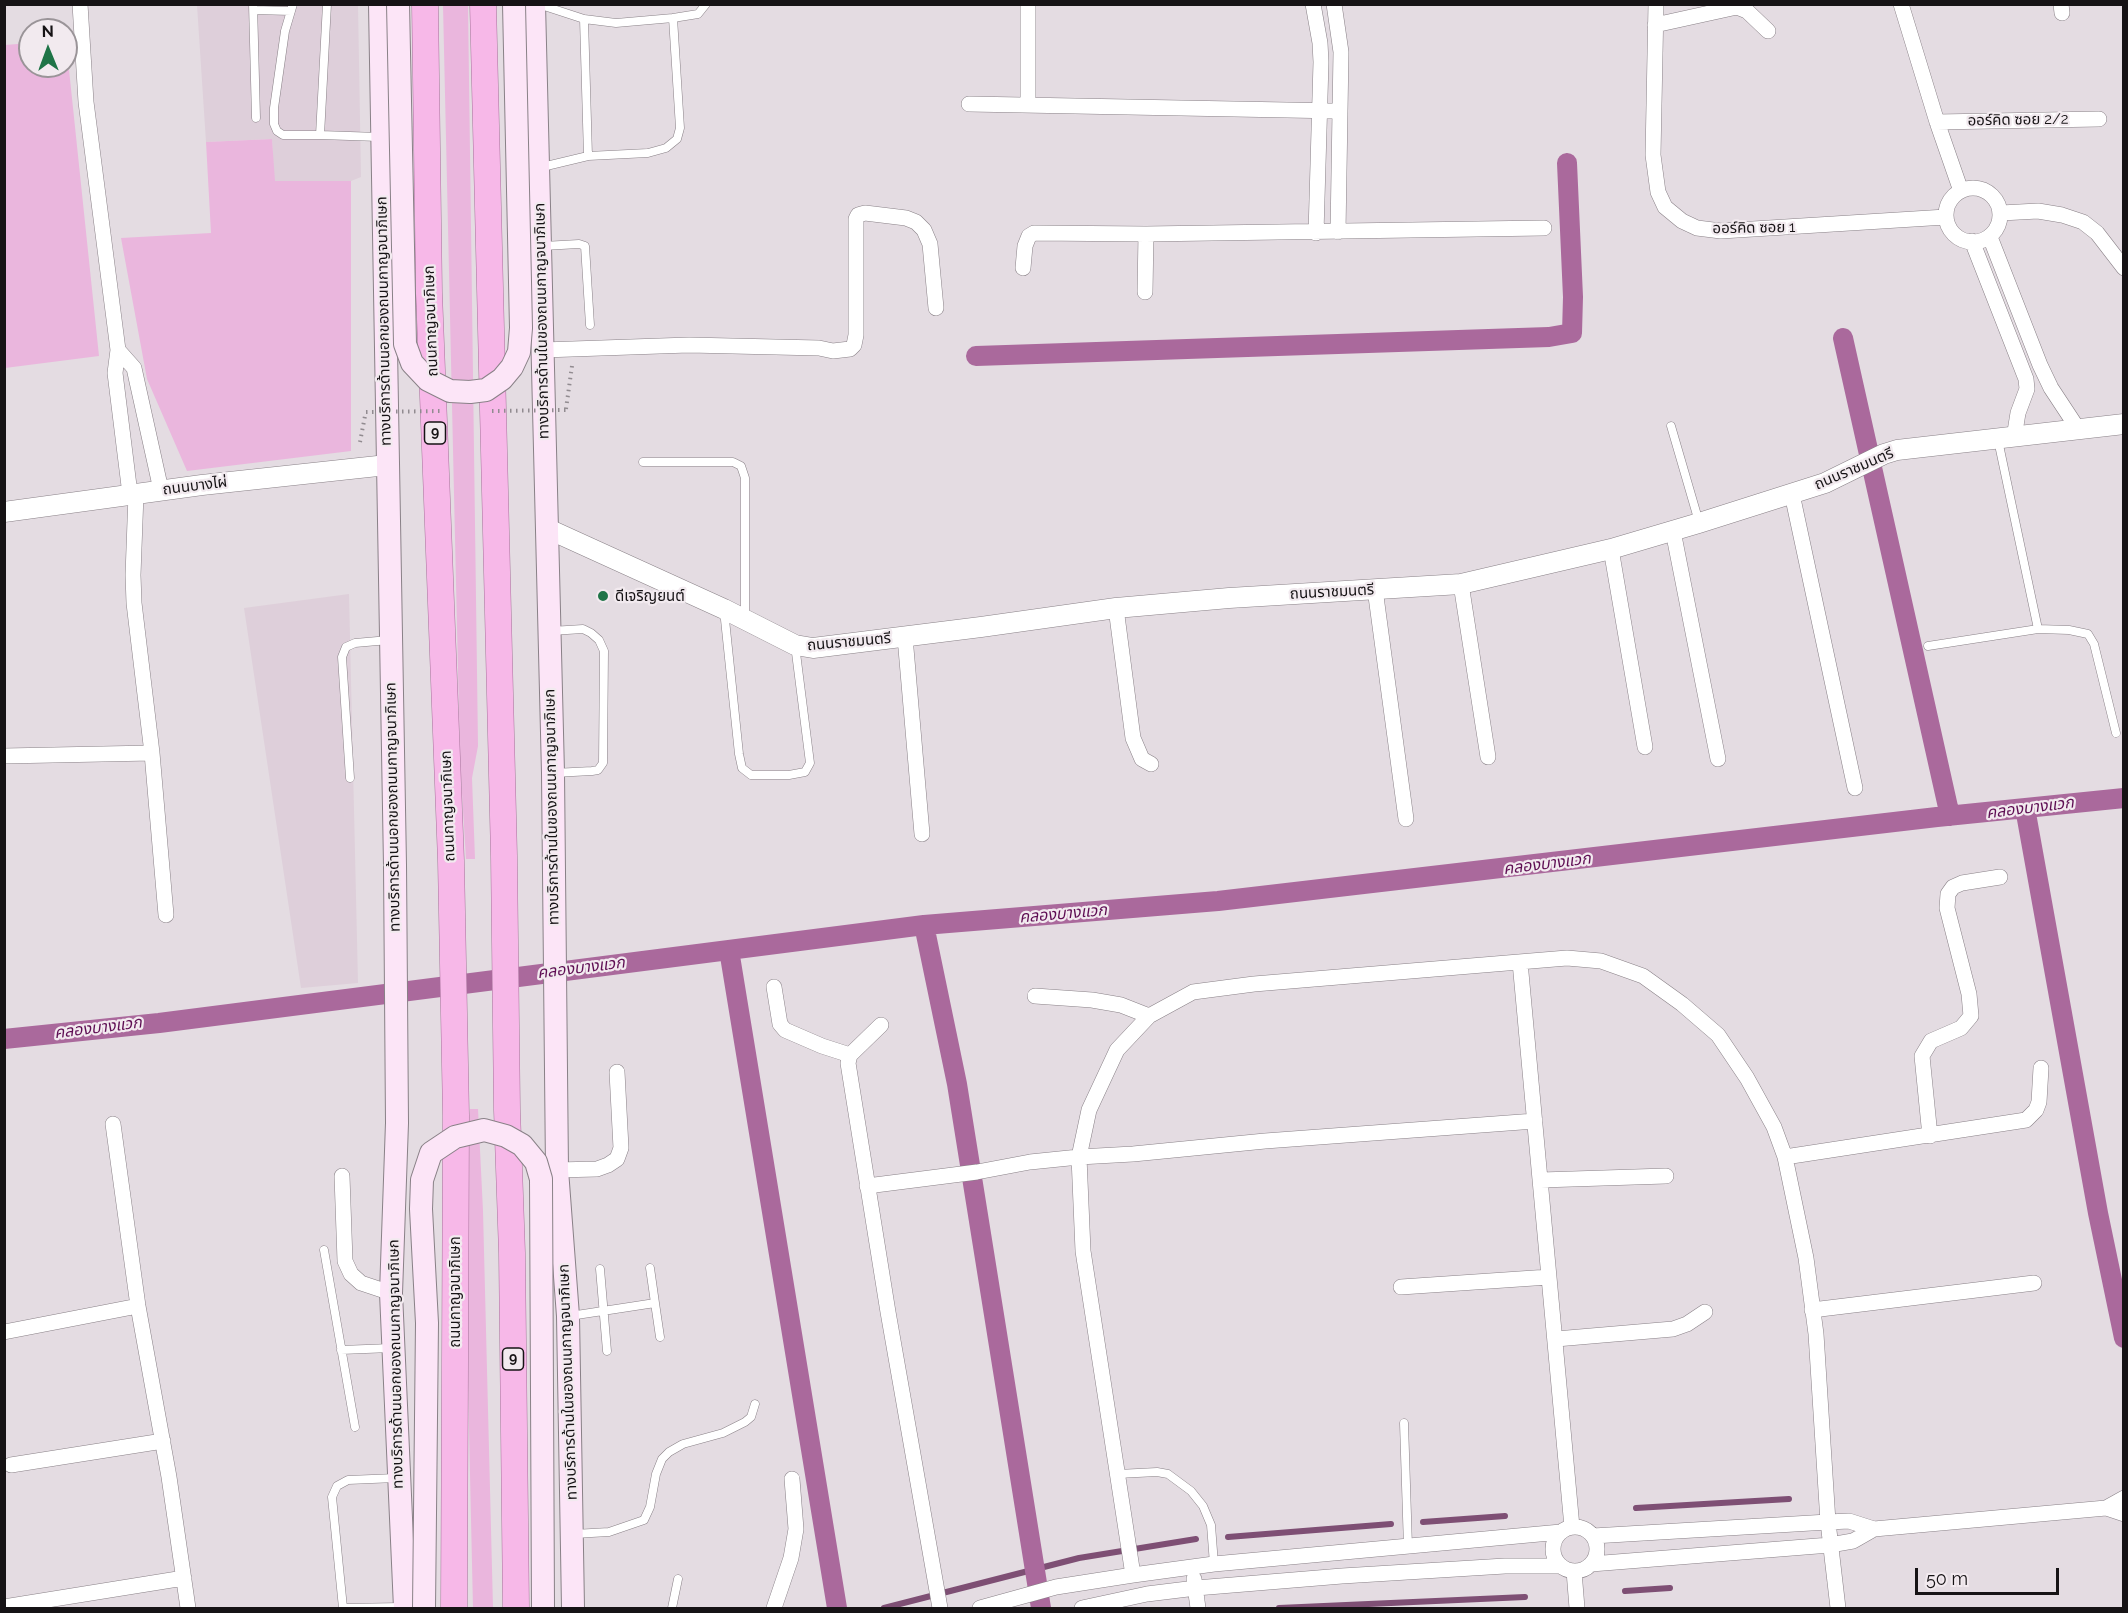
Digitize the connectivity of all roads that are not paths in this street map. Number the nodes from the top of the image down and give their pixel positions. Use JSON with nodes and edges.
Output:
{"nodes":[{"id":1,"x":80,"y":4,"type":"edge"},
{"id":2,"x":327,"y":4,"type":"edge"},
{"id":3,"x":380,"y":4,"type":"edge"},
{"id":4,"x":398,"y":4,"type":"edge"},
{"id":5,"x":425,"y":4,"type":"edge"},
{"id":6,"x":483,"y":4,"type":"edge"},
{"id":7,"x":514,"y":4,"type":"edge"},
{"id":8,"x":536,"y":4,"type":"edge"},
{"id":9,"x":706,"y":4,"type":"edge"},
{"id":10,"x":1028,"y":4,"type":"edge"},
{"id":11,"x":1313,"y":4,"type":"edge"},
{"id":12,"x":1334,"y":4,"type":"edge"},
{"id":13,"x":1656,"y":4,"type":"edge"},
{"id":14,"x":1901,"y":4,"type":"edge"},
{"id":15,"x":253,"y":7,"type":"edge"},
{"id":16,"x":292,"y":8,"type":"edge"},
{"id":17,"x":673,"y":18,"type":"junction"},
{"id":18,"x":584,"y":19,"type":"junction"},
{"id":19,"x":1655,"y":26,"type":"junction"},
{"id":20,"x":1768,"y":31,"type":"dead end"},
{"id":21,"x":969,"y":104,"type":"dead end"},
{"id":22,"x":1028,"y":105,"type":"junction"},
{"id":23,"x":1320,"y":110,"type":"junction"},
{"id":24,"x":1340,"y":111,"type":"junction"},
{"id":25,"x":256,"y":118,"type":"dead end"},
{"id":26,"x":2099,"y":119,"type":"dead end"},
{"id":27,"x":1937,"y":122,"type":"junction"},
{"id":28,"x":320,"y":135,"type":"junction"},
{"id":29,"x":381,"y":137,"type":"junction"},
{"id":30,"x":588,"y":156,"type":"junction"},
{"id":31,"x":538,"y":168,"type":"junction"},
{"id":32,"x":1961,"y":191,"type":"junction"},
{"id":33,"x":2001,"y":213,"type":"junction"},
{"id":34,"x":1946,"y":217,"type":"junction"},
{"id":35,"x":1544,"y":228,"type":"dead end"},
{"id":36,"x":1338,"y":232,"type":"junction"},
{"id":37,"x":1316,"y":233,"type":"junction"},
{"id":38,"x":1146,"y":234,"type":"junction"},
{"id":39,"x":1989,"y":237,"type":"junction"},
{"id":40,"x":1972,"y":242,"type":"junction"},
{"id":41,"x":540,"y":247,"type":"junction"},
{"id":42,"x":1023,"y":268,"type":"dead end"},
{"id":43,"x":2124,"y":268,"type":"edge"},
{"id":44,"x":1145,"y":292,"type":"dead end"},
{"id":45,"x":936,"y":308,"type":"dead end"},
{"id":46,"x":590,"y":325,"type":"dead end"},
{"id":47,"x":118,"y":350,"type":"junction"},
{"id":48,"x":543,"y":350,"type":"junction"},
{"id":49,"x":2051,"y":388,"type":"junction"},
{"id":50,"x":2027,"y":390,"type":"junction"},
{"id":51,"x":2124,"y":424,"type":"edge"},
{"id":52,"x":1671,"y":426,"type":"dead end"},
{"id":53,"x":2078,"y":429,"type":"junction"},
{"id":54,"x":2006,"y":438,"type":"junction"},
{"id":55,"x":643,"y":462,"type":"dead end"},
{"id":56,"x":387,"y":465,"type":"junction"},
{"id":57,"x":161,"y":490,"type":"junction"},
{"id":58,"x":133,"y":494,"type":"junction"},
{"id":59,"x":1792,"y":494,"type":"junction"},
{"id":60,"x":4,"y":512,"type":"edge"},
{"id":61,"x":1699,"y":523,"type":"junction"},
{"id":62,"x":546,"y":528,"type":"junction"},
{"id":63,"x":1673,"y":531,"type":"junction"},
{"id":64,"x":1611,"y":549,"type":"junction"},
{"id":65,"x":1461,"y":584,"type":"junction"},
{"id":66,"x":1375,"y":589,"type":"junction"},
{"id":67,"x":1116,"y":608,"type":"junction"},
{"id":68,"x":724,"y":609,"type":"junction"},
{"id":69,"x":745,"y":619,"type":"junction"},
{"id":70,"x":2038,"y":629,"type":"junction"},
{"id":71,"x":549,"y":631,"type":"junction"},
{"id":72,"x":905,"y":637,"type":"junction"},
{"id":73,"x":391,"y":640,"type":"junction"},
{"id":74,"x":795,"y":645,"type":"junction"},
{"id":75,"x":1928,"y":646,"type":"dead end"},
{"id":76,"x":2116,"y":733,"type":"dead end"},
{"id":77,"x":1645,"y":747,"type":"dead end"},
{"id":78,"x":152,"y":753,"type":"junction"},
{"id":79,"x":4,"y":756,"type":"edge"},
{"id":80,"x":1488,"y":757,"type":"dead end"},
{"id":81,"x":1718,"y":759,"type":"dead end"},
{"id":82,"x":1151,"y":764,"type":"dead end"},
{"id":83,"x":553,"y":773,"type":"junction"},
{"id":84,"x":350,"y":778,"type":"dead end"},
{"id":85,"x":1855,"y":788,"type":"dead end"},
{"id":86,"x":1406,"y":819,"type":"dead end"},
{"id":87,"x":922,"y":834,"type":"dead end"},
{"id":88,"x":2000,"y":877,"type":"dead end"},
{"id":89,"x":166,"y":915,"type":"dead end"},
{"id":90,"x":1520,"y":962,"type":"junction"},
{"id":91,"x":774,"y":987,"type":"dead end"},
{"id":92,"x":1035,"y":996,"type":"dead end"},
{"id":93,"x":1149,"y":1016,"type":"junction"},
{"id":94,"x":881,"y":1025,"type":"dead end"},
{"id":95,"x":850,"y":1055,"type":"junction"},
{"id":96,"x":2042,"y":1068,"type":"dead end"},
{"id":97,"x":617,"y":1072,"type":"dead end"},
{"id":98,"x":1535,"y":1121,"type":"junction"},
{"id":99,"x":113,"y":1124,"type":"dead end"},
{"id":100,"x":1930,"y":1136,"type":"junction"},
{"id":101,"x":1079,"y":1157,"type":"junction"},
{"id":102,"x":1785,"y":1157,"type":"junction"},
{"id":103,"x":557,"y":1170,"type":"junction"},
{"id":104,"x":342,"y":1176,"type":"dead end"},
{"id":105,"x":1666,"y":1176,"type":"dead end"},
{"id":106,"x":1541,"y":1179,"type":"junction"},
{"id":107,"x":867,"y":1186,"type":"junction"},
{"id":108,"x":324,"y":1250,"type":"dead end"},
{"id":109,"x":650,"y":1268,"type":"dead end"},
{"id":110,"x":600,"y":1269,"type":"dead end"},
{"id":111,"x":1549,"y":1277,"type":"junction"},
{"id":112,"x":2034,"y":1283,"type":"dead end"},
{"id":113,"x":1401,"y":1287,"type":"dead end"},
{"id":114,"x":391,"y":1293,"type":"junction"},
{"id":115,"x":655,"y":1303,"type":"junction"},
{"id":116,"x":138,"y":1306,"type":"junction"},
{"id":117,"x":603,"y":1310,"type":"junction"},
{"id":118,"x":1812,"y":1310,"type":"junction"},
{"id":119,"x":1705,"y":1312,"type":"dead end"},
{"id":120,"x":568,"y":1316,"type":"junction"},
{"id":121,"x":4,"y":1332,"type":"edge"},
{"id":122,"x":660,"y":1336,"type":"dead end"},
{"id":123,"x":1556,"y":1339,"type":"junction"},
{"id":124,"x":394,"y":1348,"type":"junction"},
{"id":125,"x":341,"y":1350,"type":"junction"},
{"id":126,"x":607,"y":1351,"type":"dead end"},
{"id":127,"x":755,"y":1404,"type":"dead end"},
{"id":128,"x":1404,"y":1423,"type":"dead end"},
{"id":129,"x":355,"y":1427,"type":"dead end"},
{"id":130,"x":163,"y":1441,"type":"junction"},
{"id":131,"x":11,"y":1465,"type":"dead end"},
{"id":132,"x":1118,"y":1474,"type":"junction"},
{"id":133,"x":398,"y":1478,"type":"junction"},
{"id":134,"x":792,"y":1479,"type":"dead end"},
{"id":135,"x":2124,"y":1498,"type":"edge"},
{"id":136,"x":2106,"y":1508,"type":"junction"},
{"id":137,"x":2124,"y":1514,"type":"edge"},
{"id":138,"x":1828,"y":1522,"type":"junction"},
{"id":139,"x":1874,"y":1528,"type":"junction"},
{"id":140,"x":1567,"y":1529,"type":"junction"},
{"id":141,"x":572,"y":1534,"type":"junction"},
{"id":142,"x":1593,"y":1536,"type":"junction"},
{"id":143,"x":1830,"y":1545,"type":"junction"},
{"id":144,"x":1408,"y":1547,"type":"junction"},
{"id":145,"x":1214,"y":1564,"type":"junction"},
{"id":146,"x":1591,"y":1564,"type":"junction"},
{"id":147,"x":1192,"y":1567,"type":"junction"},
{"id":148,"x":1568,"y":1569,"type":"junction"},
{"id":149,"x":1133,"y":1575,"type":"junction"},
{"id":150,"x":184,"y":1578,"type":"junction"},
{"id":151,"x":678,"y":1579,"type":"dead end"},
{"id":152,"x":1196,"y":1588,"type":"junction"},
{"id":153,"x":940,"y":1605,"type":"edge"},
{"id":154,"x":4,"y":1607,"type":"edge"},
{"id":155,"x":188,"y":1608,"type":"edge"},
{"id":156,"x":342,"y":1608,"type":"edge"},
{"id":157,"x":411,"y":1608,"type":"edge"},
{"id":158,"x":454,"y":1608,"type":"edge"},
{"id":159,"x":516,"y":1608,"type":"edge"},
{"id":160,"x":543,"y":1608,"type":"edge"},
{"id":161,"x":573,"y":1608,"type":"edge"},
{"id":162,"x":672,"y":1608,"type":"edge"},
{"id":163,"x":774,"y":1608,"type":"edge"},
{"id":164,"x":980,"y":1608,"type":"edge"},
{"id":165,"x":1082,"y":1608,"type":"edge"},
{"id":166,"x":1198,"y":1608,"type":"edge"},
{"id":167,"x":1577,"y":1608,"type":"edge"},
{"id":168,"x":1838,"y":1608,"type":"edge"}],
"edges":[{"from":1,"to":47,"type":"street"},
{"from":2,"to":28,"type":"lane"},
{"from":3,"to":29,"type":"main road","name":"ทางบริการด้านนอกของถนนกาญจนาภิเษก"},
{"from":4,"to":7,"type":"main road","bridge":true},
{"from":5,"to":158,"type":"highway","name":"ถนนกาญจนาภิเษก","number":"9"},
{"from":6,"to":159,"type":"highway","number":"9"},
{"from":8,"to":18,"type":"lane"},
{"from":8,"to":31,"type":"main road","name":"ทางบริการด้านในของถนนกาญจนาภิเษก"},
{"from":9,"to":17,"type":"lane"},
{"from":10,"to":22,"type":"street"},
{"from":11,"to":23,"type":"street"},
{"from":12,"to":24,"type":"street"},
{"from":13,"to":19,"type":"street","name":"ออร์คิด ซอย 1"},
{"from":14,"to":27,"type":"street"},
{"from":15,"to":16,"type":"lane"},
{"from":15,"to":25,"type":"lane"},
{"from":16,"to":28,"type":"lane"},
{"from":17,"to":18,"type":"lane"},
{"from":17,"to":30,"type":"lane"},
{"from":18,"to":30,"type":"lane"},
{"from":19,"to":20,"type":"street"},
{"from":19,"to":34,"type":"street","name":"ออร์คิด ซอย 1"},
{"from":21,"to":22,"type":"street"},
{"from":22,"to":23,"type":"street"},
{"from":23,"to":24,"type":"street"},
{"from":23,"to":37,"type":"street"},
{"from":24,"to":36,"type":"street"},
{"from":26,"to":27,"type":"street","name":"ออร์คิด ซอย 2/2"},
{"from":27,"to":32,"type":"street"},
{"from":28,"to":29,"type":"lane"},
{"from":29,"to":56,"type":"main road","name":"ทางบริการด้านนอกของถนนกาญจนาภิเษก"},
{"from":30,"to":31,"type":"lane"},
{"from":31,"to":41,"type":"main road","name":"ทางบริการด้านในของถนนกาญจนาภิเษก"},
{"from":32,"to":33,"type":"street"},
{"from":32,"to":34,"type":"street"},
{"from":33,"to":39,"type":"street"},
{"from":33,"to":43,"type":"street"},
{"from":34,"to":40,"type":"street"},
{"from":35,"to":36,"type":"street"},
{"from":36,"to":37,"type":"street"},
{"from":37,"to":38,"type":"street"},
{"from":38,"to":42,"type":"street"},
{"from":38,"to":44,"type":"street"},
{"from":39,"to":40,"type":"street"},
{"from":39,"to":49,"type":"street"},
{"from":40,"to":50,"type":"street"},
{"from":41,"to":46,"type":"lane"},
{"from":41,"to":48,"type":"main road","name":"ทางบริการด้านในของถนนกาญจนาภิเษก"},
{"from":45,"to":48,"type":"street"},
{"from":47,"to":57,"type":"street"},
{"from":47,"to":58,"type":"street"},
{"from":48,"to":62,"type":"main road","name":"ทางบริการด้านในของถนนกาญจนาภิเษก"},
{"from":49,"to":50,"type":"street"},
{"from":49,"to":53,"type":"street"},
{"from":50,"to":54,"type":"street"},
{"from":51,"to":53,"type":"street","name":"ถนนราชมนตรี"},
{"from":52,"to":61,"type":"lane"},
{"from":53,"to":54,"type":"street","name":"ถนนราชมนตรี"},
{"from":54,"to":59,"type":"street","name":"ถนนราชมนตรี"},
{"from":54,"to":70,"type":"lane"},
{"from":55,"to":69,"type":"lane"},
{"from":56,"to":57,"type":"street","name":"ถนนบางไผ่"},
{"from":56,"to":73,"type":"main road","name":"ทางบริการด้านนอกของถนนกาญจนาภิเษก"},
{"from":57,"to":58,"type":"street","name":"ถนนบางไผ่"},
{"from":58,"to":60,"type":"street","name":"ถนนบางไผ่"},
{"from":58,"to":78,"type":"street"},
{"from":59,"to":61,"type":"street","name":"ถนนราชมนตรี"},
{"from":59,"to":85,"type":"street"},
{"from":61,"to":63,"type":"street","name":"ถนนราชมนตรี"},
{"from":62,"to":68,"type":"street","name":"ถนนราชมนตรี"},
{"from":62,"to":71,"type":"main road","name":"ทางบริการด้านในของถนนกาญจนาภิเษก"},
{"from":63,"to":64,"type":"street","name":"ถนนราชมนตรี"},
{"from":63,"to":81,"type":"street"},
{"from":64,"to":65,"type":"street","name":"ถนนราชมนตรี"},
{"from":64,"to":77,"type":"street"},
{"from":65,"to":66,"type":"street","name":"ถนนราชมนตรี"},
{"from":65,"to":80,"type":"street"},
{"from":66,"to":67,"type":"street","name":"ถนนราชมนตรี"},
{"from":66,"to":86,"type":"street"},
{"from":67,"to":72,"type":"street","name":"ถนนราชมนตรี"},
{"from":67,"to":82,"type":"street"},
{"from":68,"to":69,"type":"street","name":"ถนนราชมนตรี"},
{"from":68,"to":74,"type":"lane"},
{"from":69,"to":74,"type":"street","name":"ถนนราชมนตรี"},
{"from":70,"to":75,"type":"lane"},
{"from":70,"to":76,"type":"lane"},
{"from":71,"to":83,"type":"main road","name":"ทางบริการด้านในของถนนกาญจนาภิเษก"},
{"from":71,"to":83,"type":"lane"},
{"from":72,"to":74,"type":"street","name":"ถนนราชมนตรี"},
{"from":72,"to":87,"type":"street"},
{"from":73,"to":84,"type":"lane"},
{"from":73,"to":114,"type":"main road","name":"ทางบริการด้านนอกของถนนกาญจนาภิเษก"},
{"from":78,"to":79,"type":"street"},
{"from":78,"to":89,"type":"street"},
{"from":83,"to":103,"type":"main road","name":"ทางบริการด้านในของถนนกาญจนาภิเษก"},
{"from":88,"to":100,"type":"street"},
{"from":90,"to":93,"type":"street"},
{"from":90,"to":98,"type":"street"},
{"from":90,"to":102,"type":"street"},
{"from":91,"to":95,"type":"street"},
{"from":92,"to":93,"type":"street"},
{"from":93,"to":101,"type":"street"},
{"from":94,"to":95,"type":"street"},
{"from":95,"to":107,"type":"street"},
{"from":96,"to":100,"type":"street"},
{"from":97,"to":103,"type":"street"},
{"from":98,"to":101,"type":"street"},
{"from":98,"to":106,"type":"street"},
{"from":99,"to":116,"type":"street"},
{"from":100,"to":102,"type":"street"},
{"from":101,"to":107,"type":"street"},
{"from":101,"to":132,"type":"street"},
{"from":102,"to":118,"type":"street"},
{"from":103,"to":120,"type":"main road","name":"ทางบริการด้านในของถนนกาญจนาภิเษก"},
{"from":104,"to":114,"type":"street"},
{"from":105,"to":106,"type":"street"},
{"from":106,"to":111,"type":"street"},
{"from":107,"to":153,"type":"street"},
{"from":108,"to":125,"type":"lane"},
{"from":109,"to":115,"type":"lane"},
{"from":110,"to":117,"type":"lane"},
{"from":111,"to":113,"type":"street"},
{"from":111,"to":123,"type":"street"},
{"from":112,"to":118,"type":"street"},
{"from":114,"to":124,"type":"main road","name":"ทางบริการด้านนอกของถนนกาญจนาภิเษก"},
{"from":115,"to":117,"type":"lane"},
{"from":115,"to":122,"type":"lane"},
{"from":116,"to":121,"type":"street"},
{"from":116,"to":130,"type":"street"},
{"from":117,"to":120,"type":"lane"},
{"from":117,"to":126,"type":"lane"},
{"from":118,"to":138,"type":"street"},
{"from":119,"to":123,"type":"street"},
{"from":120,"to":141,"type":"main road","name":"ทางบริการด้านในของถนนกาญจนาภิเษก"},
{"from":123,"to":140,"type":"street"},
{"from":124,"to":125,"type":"lane"},
{"from":124,"to":133,"type":"main road","name":"ทางบริการด้านนอกของถนนกาญจนาภิเษก"},
{"from":125,"to":129,"type":"lane"},
{"from":127,"to":141,"type":"lane"},
{"from":128,"to":144,"type":"lane"},
{"from":130,"to":131,"type":"street"},
{"from":130,"to":150,"type":"street"},
{"from":132,"to":145,"type":"lane"},
{"from":132,"to":149,"type":"street"},
{"from":133,"to":156,"type":"lane"},
{"from":133,"to":157,"type":"main road","name":"ทางบริการด้านนอกของถนนกาญจนาภิเษก"},
{"from":134,"to":163,"type":"street"},
{"from":135,"to":136,"type":"street"},
{"from":136,"to":137,"type":"street"},
{"from":136,"to":139,"type":"street"},
{"from":138,"to":139,"type":"street"},
{"from":138,"to":142,"type":"street"},
{"from":138,"to":143,"type":"street"},
{"from":139,"to":143,"type":"street"},
{"from":140,"to":142,"type":"street"},
{"from":140,"to":144,"type":"street"},
{"from":140,"to":148,"type":"street"},
{"from":141,"to":161,"type":"main road","name":"ทางบริการด้านในของถนนกาญจนาภิเษก"},
{"from":142,"to":146,"type":"street"},
{"from":143,"to":146,"type":"street"},
{"from":143,"to":168,"type":"street"},
{"from":144,"to":145,"type":"street"},
{"from":145,"to":147,"type":"street"},
{"from":146,"to":148,"type":"street"},
{"from":147,"to":149,"type":"street"},
{"from":147,"to":152,"type":"street"},
{"from":148,"to":152,"type":"street"},
{"from":148,"to":167,"type":"street"},
{"from":149,"to":164,"type":"street"},
{"from":150,"to":154,"type":"street"},
{"from":150,"to":155,"type":"street"},
{"from":151,"to":162,"type":"lane"},
{"from":152,"to":165,"type":"street"},
{"from":152,"to":166,"type":"street"},
{"from":156,"to":157,"type":"lane"},
{"from":157,"to":160,"type":"main road","bridge":true}]}
